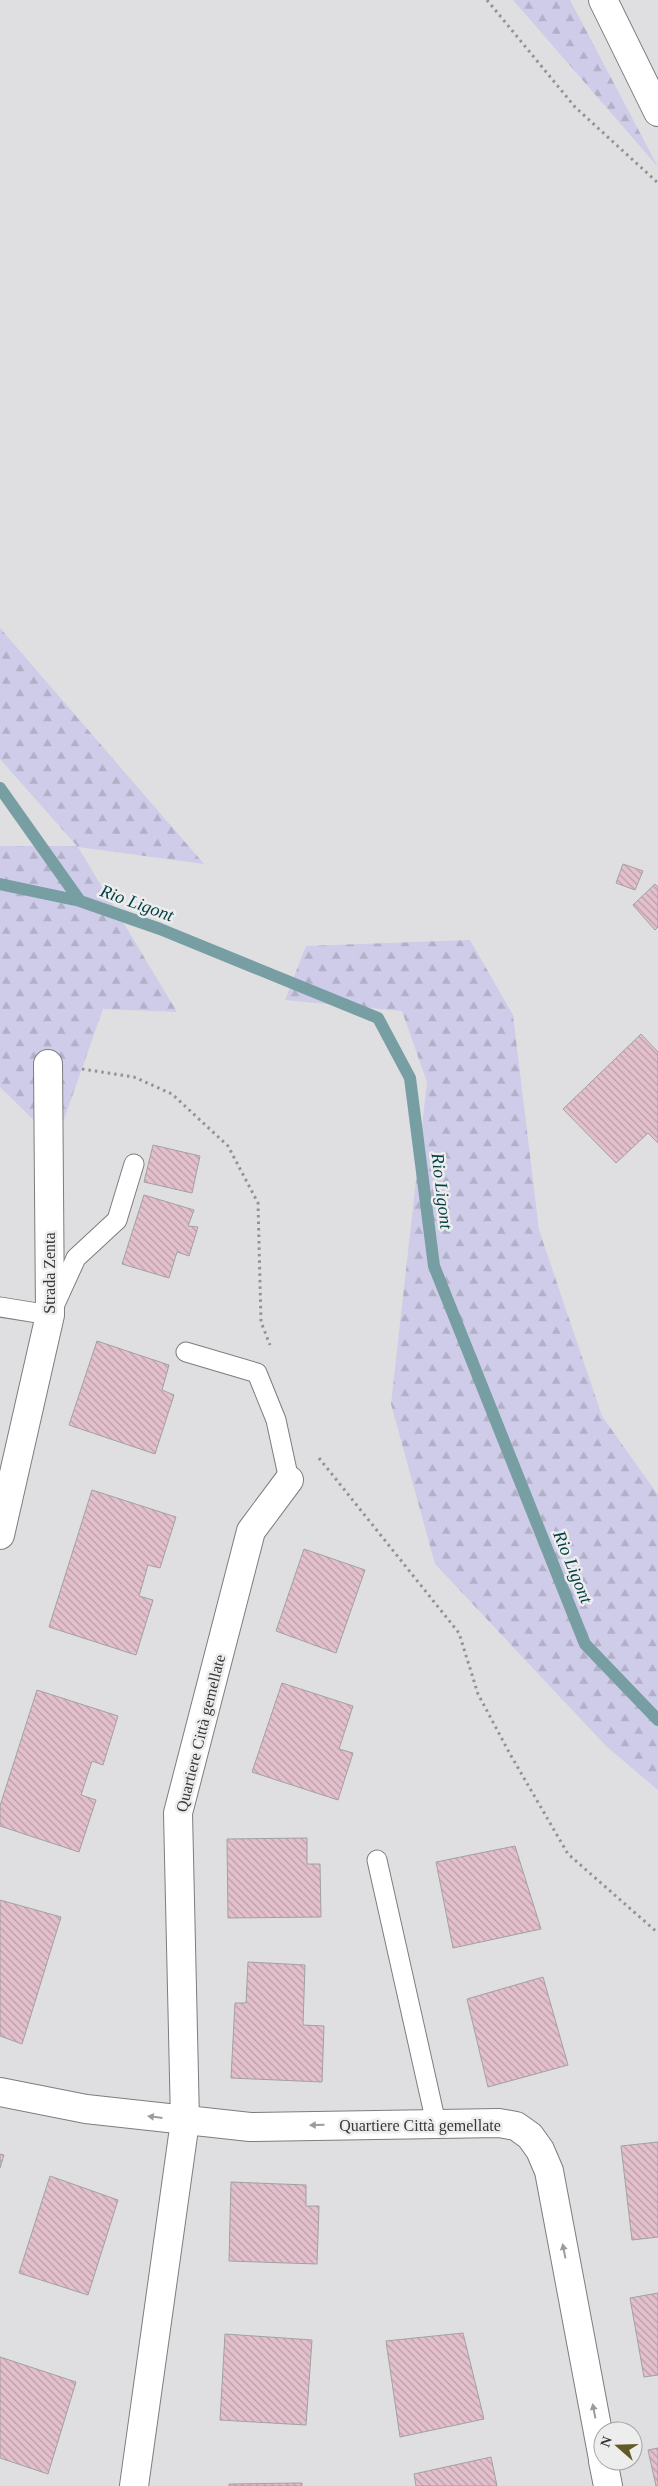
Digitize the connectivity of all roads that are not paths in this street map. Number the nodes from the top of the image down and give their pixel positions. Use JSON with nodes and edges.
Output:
{"nodes":[{"id":1,"x":603,"y":0,"type":"edge"},
{"id":2,"x":658,"y":112,"type":"edge"},
{"id":3,"x":48,"y":1064,"type":"road end"},
{"id":4,"x":134,"y":1164,"type":"dead end"},
{"id":5,"x":0,"y":1307,"type":"edge"},
{"id":6,"x":50,"y":1315,"type":"junction"},
{"id":7,"x":186,"y":1352,"type":"dead end"},
{"id":8,"x":289,"y":1480,"type":"joint"},
{"id":9,"x":0,"y":1536,"type":"edge"},
{"id":10,"x":377,"y":1860,"type":"dead end"},
{"id":11,"x":0,"y":2092,"type":"edge"},
{"id":12,"x":185,"y":2121,"type":"junction"},
{"id":13,"x":436,"y":2123,"type":"junction"},
{"id":14,"x":596,"y":2421,"type":"edge"},
{"id":15,"x":605,"y":2471,"type":"edge"},
{"id":16,"x":134,"y":2486,"type":"edge"},
{"id":17,"x":608,"y":2486,"type":"edge"}],
"edges":[{"from":1,"to":2,"type":"street"},
{"from":3,"to":6,"type":"street","name":"Strada Zenta"},
{"from":4,"to":6,"type":"lane"},
{"from":5,"to":6,"type":"lane"},
{"from":6,"to":9,"type":"street","name":"Strada Zenta"},
{"from":7,"to":8,"type":"lane"},
{"from":8,"to":12,"type":"street","name":"Quartiere Città gemellate"},
{"from":10,"to":13,"type":"lane"},
{"from":12,"to":11,"type":"street","name":"Quartiere Città gemellate","one_way":true},
{"from":13,"to":12,"type":"street","name":"Quartiere Città gemellate","one_way":true},
{"from":12,"to":16,"type":"street","name":"Quartiere Città gemellate"},
{"from":14,"to":13,"type":"street","name":"Quartiere Città gemellate","one_way":true},
{"from":15,"to":17,"type":"street","name":"Quartiere Città gemellate"}]}
